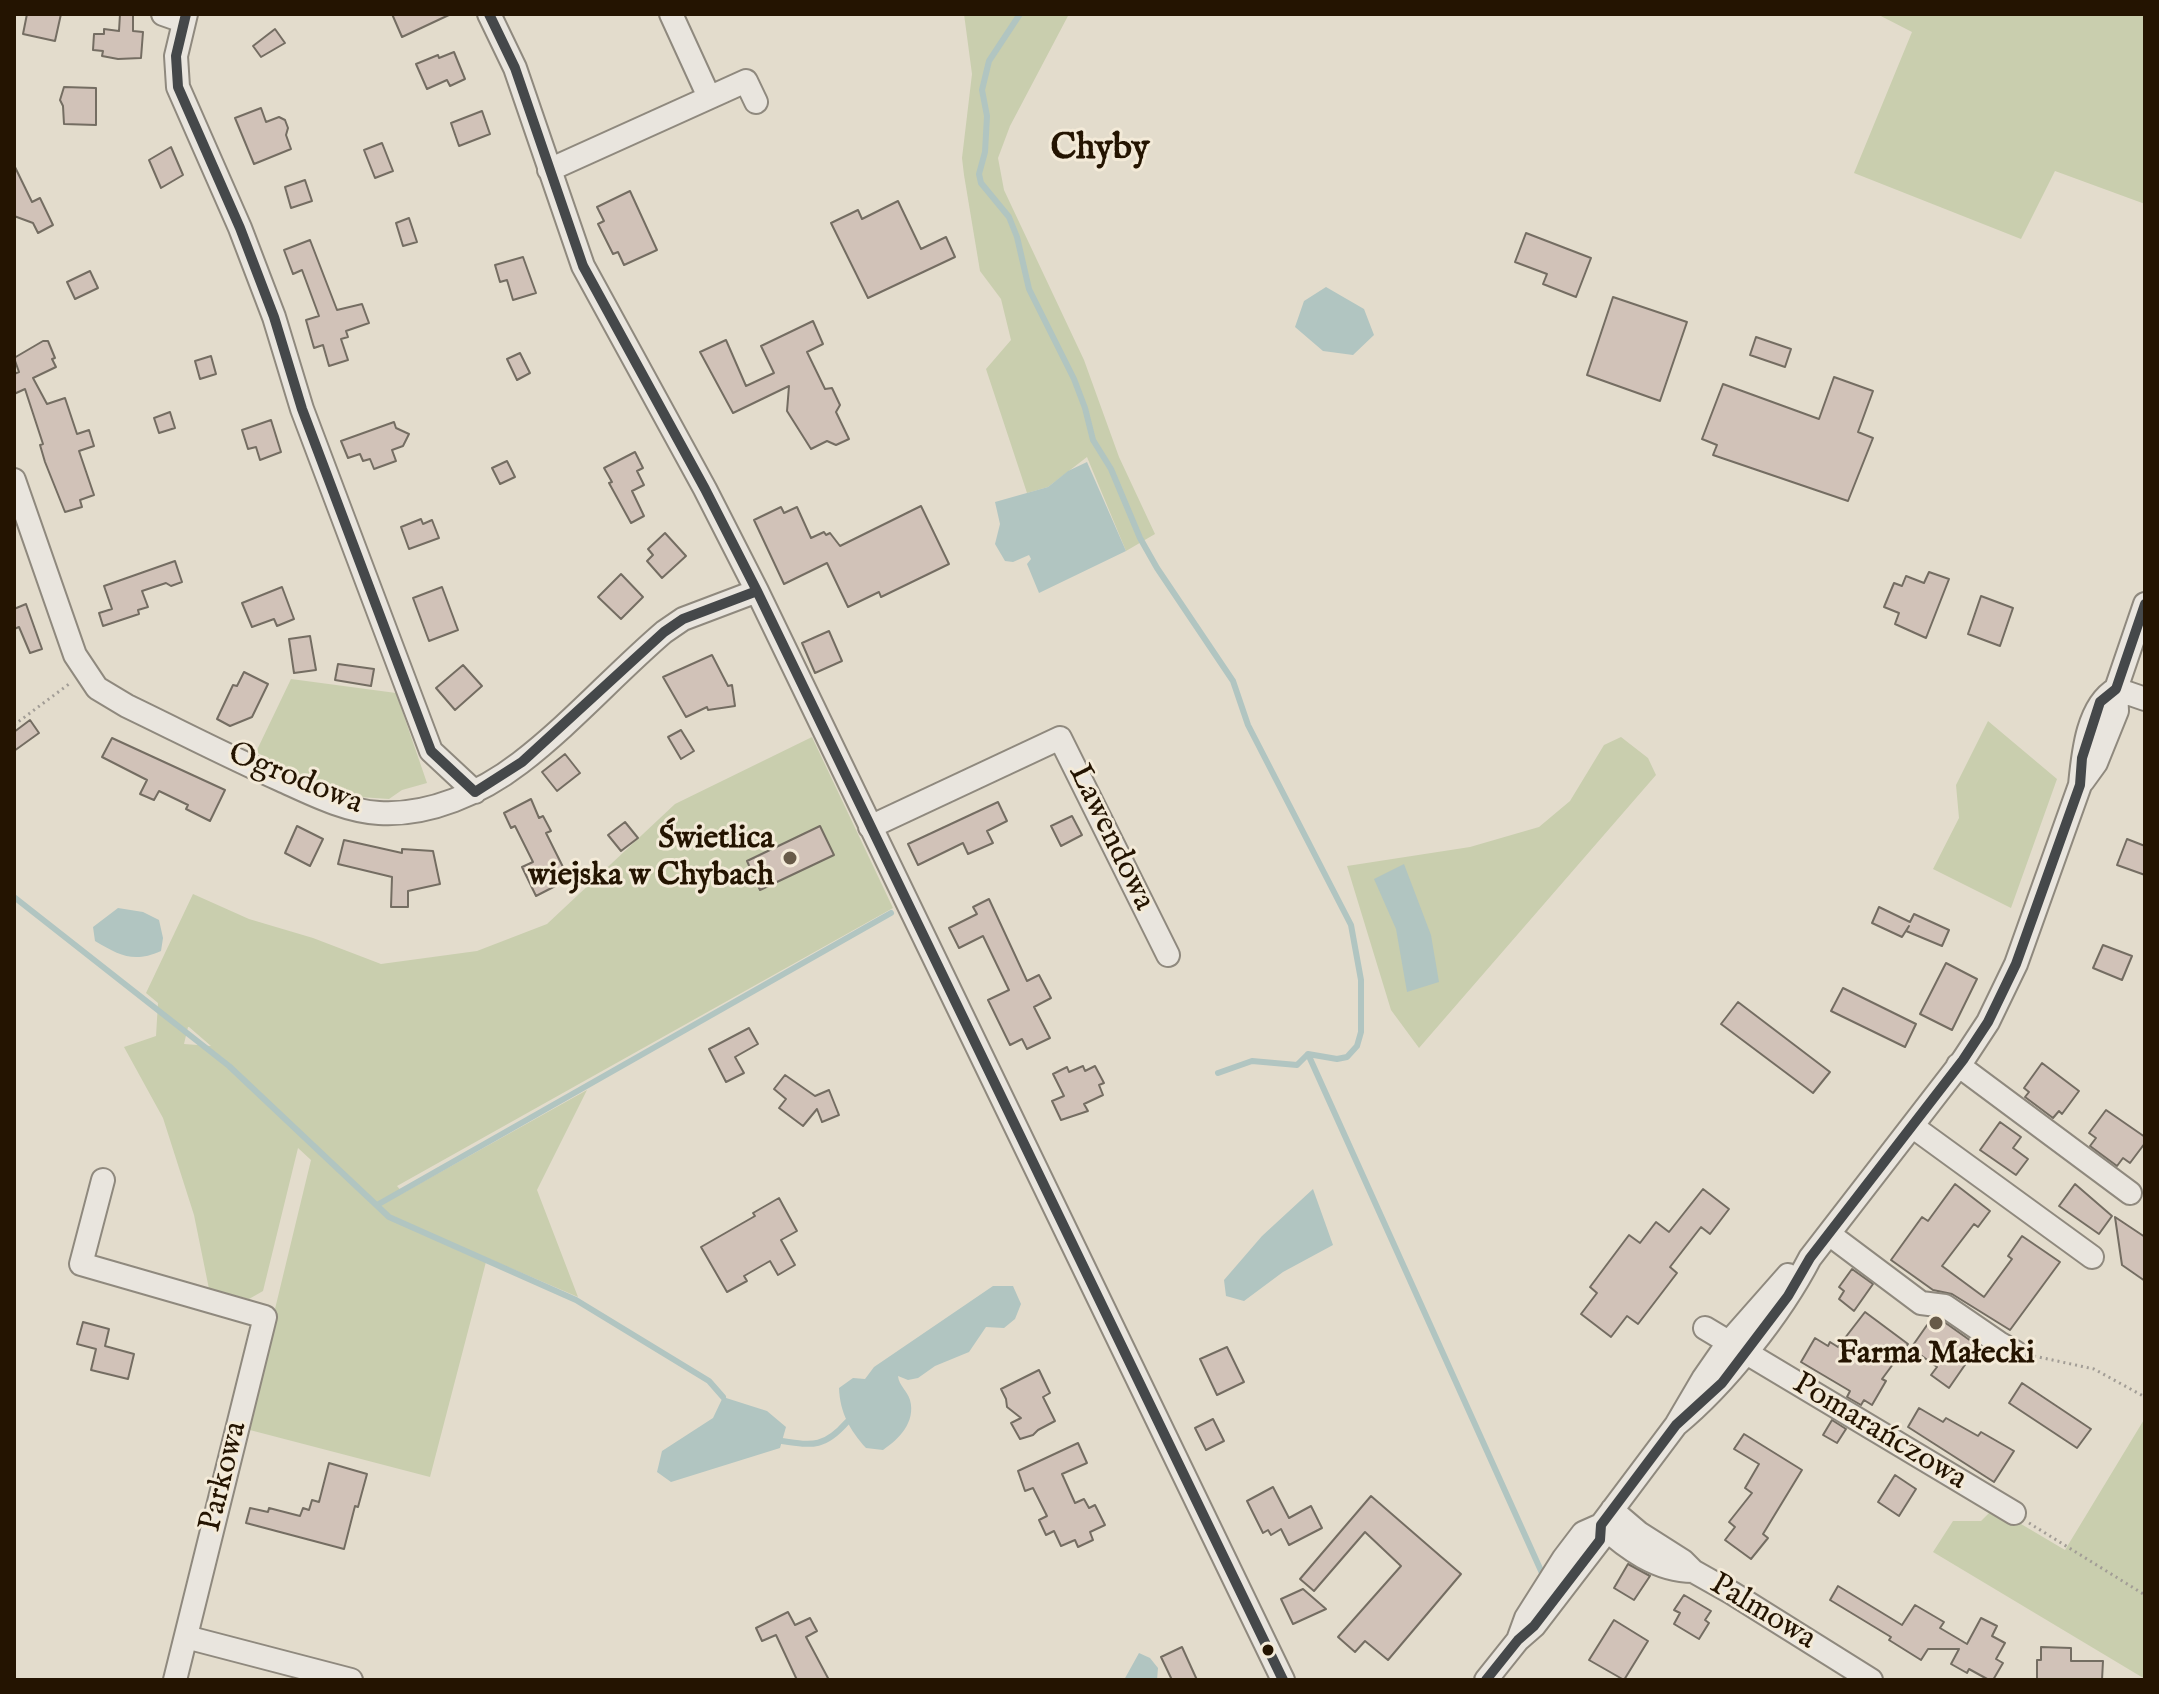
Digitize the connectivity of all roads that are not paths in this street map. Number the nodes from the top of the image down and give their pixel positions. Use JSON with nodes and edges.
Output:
{"nodes":[{"id":1,"x":489,"y":14,"type":"edge"},
{"id":2,"x":671,"y":14,"type":"edge"},
{"id":3,"x":177,"y":16,"type":"edge"},
{"id":4,"x":709,"y":97,"type":"junction"},
{"id":5,"x":756,"y":102,"type":"dead end"},
{"id":6,"x":549,"y":170,"type":"junction"},
{"id":7,"x":14,"y":480,"type":"edge"},
{"id":8,"x":757,"y":591,"type":"junction"},
{"id":9,"x":2145,"y":604,"type":"edge"},
{"id":10,"x":2124,"y":666,"type":"junction"},
{"id":11,"x":2145,"y":676,"type":"edge"},
{"id":12,"x":2116,"y":689,"type":"junction"},
{"id":13,"x":2145,"y":699,"type":"edge"},
{"id":14,"x":475,"y":792,"type":"junction"},
{"id":15,"x":870,"y":827,"type":"junction"},
{"id":16,"x":1168,"y":955,"type":"dead end"},
{"id":17,"x":1958,"y":1065,"type":"junction"},
{"id":18,"x":1912,"y":1126,"type":"junction"},
{"id":19,"x":103,"y":1180,"type":"dead end"},
{"id":20,"x":2130,"y":1193,"type":"dead end"},
{"id":21,"x":1829,"y":1234,"type":"junction"},
{"id":22,"x":2092,"y":1257,"type":"dead end"},
{"id":23,"x":1705,"y":1328,"type":"dead end"},
{"id":24,"x":1736,"y":1348,"type":"junction"},
{"id":25,"x":2015,"y":1352,"type":"road end"},
{"id":26,"x":2014,"y":1513,"type":"road end"},
{"id":27,"x":1606,"y":1517,"type":"junction"},
{"id":28,"x":186,"y":1637,"type":"junction"},
{"id":29,"x":175,"y":1680,"type":"edge"},
{"id":30,"x":351,"y":1680,"type":"edge"},
{"id":31,"x":1283,"y":1680,"type":"edge"},
{"id":32,"x":1486,"y":1680,"type":"edge"},
{"id":33,"x":1871,"y":1680,"type":"edge"}],
"edges":[{"from":1,"to":6,"type":"street"},
{"from":2,"to":4,"type":"street"},
{"from":3,"to":14,"type":"street"},
{"from":4,"to":5,"type":"street"},
{"from":4,"to":6,"type":"street"},
{"from":6,"to":8,"type":"street"},
{"from":7,"to":14,"type":"street","name":"Ogrodowa"},
{"from":8,"to":14,"type":"street","name":"Ogrodowa"},
{"from":8,"to":15,"type":"street"},
{"from":9,"to":10,"type":"street"},
{"from":10,"to":11,"type":"street"},
{"from":10,"to":12,"type":"street"},
{"from":12,"to":13,"type":"street"},
{"from":12,"to":17,"type":"street"},
{"from":15,"to":16,"type":"street","name":"Lawendowa"},
{"from":15,"to":31,"type":"street"},
{"from":17,"to":18,"type":"street"},
{"from":17,"to":20,"type":"street"},
{"from":18,"to":21,"type":"street"},
{"from":18,"to":22,"type":"street"},
{"from":19,"to":28,"type":"street","name":"Parkowa"},
{"from":21,"to":24,"type":"street"},
{"from":21,"to":25,"type":"street"},
{"from":23,"to":24,"type":"street","name":"Pomarańczowa"},
{"from":24,"to":26,"type":"street","name":"Pomarańczowa"},
{"from":24,"to":27,"type":"street"},
{"from":27,"to":32,"type":"street"},
{"from":27,"to":33,"type":"street","name":"Palmowa"},
{"from":28,"to":29,"type":"street","name":"Parkowa"},
{"from":28,"to":30,"type":"street"}]}
